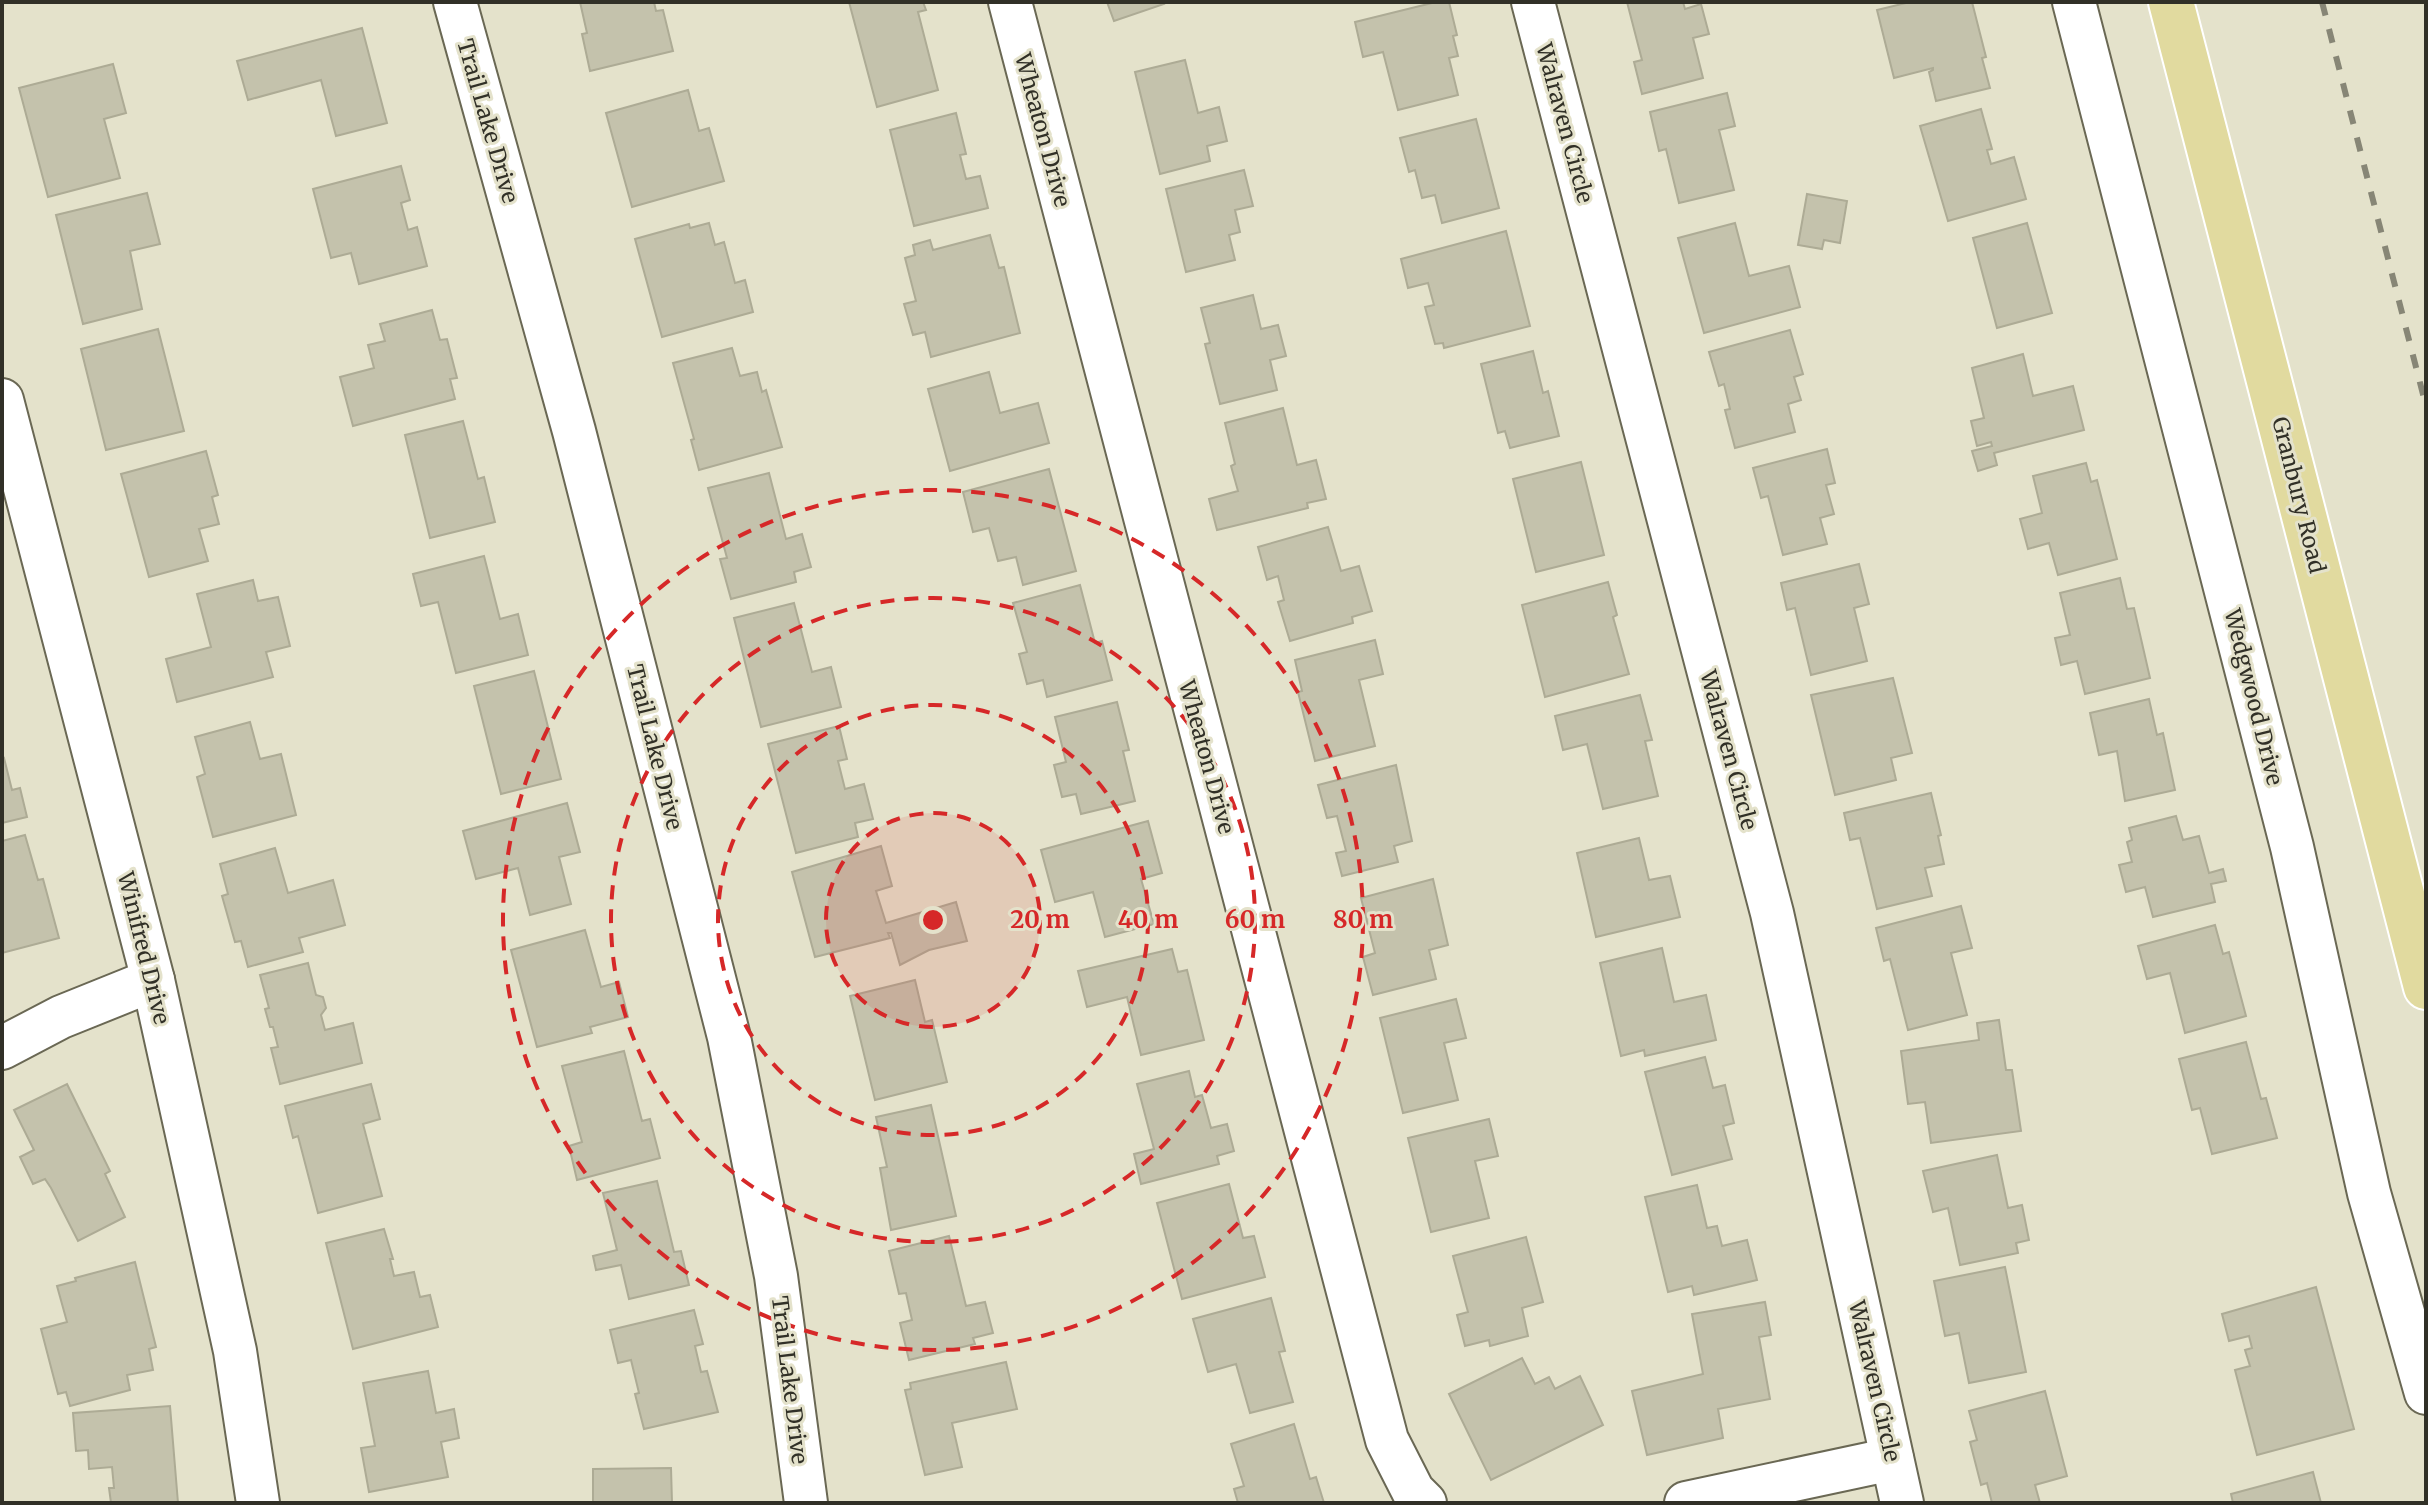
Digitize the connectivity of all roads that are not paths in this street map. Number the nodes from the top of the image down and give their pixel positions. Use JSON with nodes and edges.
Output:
{"nodes":[{"id":1,"x":455,"y":2,"type":"edge"},
{"id":2,"x":1010,"y":2,"type":"edge"},
{"id":3,"x":1533,"y":2,"type":"edge"},
{"id":4,"x":2074,"y":2,"type":"edge"},
{"id":5,"x":2171,"y":2,"type":"edge"},
{"id":6,"x":2,"y":400,"type":"edge"},
{"id":7,"x":153,"y":980,"type":"junction"},
{"id":8,"x":2426,"y":987,"type":"edge"},
{"id":9,"x":2,"y":1048,"type":"edge"},
{"id":10,"x":2426,"y":1393,"type":"edge"},
{"id":11,"x":1892,"y":1459,"type":"junction"},
{"id":12,"x":258,"y":1503,"type":"edge"},
{"id":13,"x":806,"y":1503,"type":"edge"},
{"id":14,"x":1425,"y":1503,"type":"edge"},
{"id":15,"x":1686,"y":1503,"type":"edge"},
{"id":16,"x":1902,"y":1503,"type":"edge"}],
"edges":[{"from":1,"to":13,"type":"street","name":"Trail Lake Drive"},
{"from":2,"to":14,"type":"street","name":"Wheaton Drive"},
{"from":3,"to":11,"type":"street","name":"Walraven Circle"},
{"from":4,"to":10,"type":"street","name":"Wedgwood Drive"},
{"from":5,"to":8,"type":"main road","name":"Granbury Road"},
{"from":6,"to":7,"type":"street","name":"Winifred Drive"},
{"from":7,"to":9,"type":"street"},
{"from":7,"to":12,"type":"street","name":"Winifred Drive"},
{"from":11,"to":15,"type":"street"},
{"from":11,"to":16,"type":"street","name":"Walraven Circle"}]}
